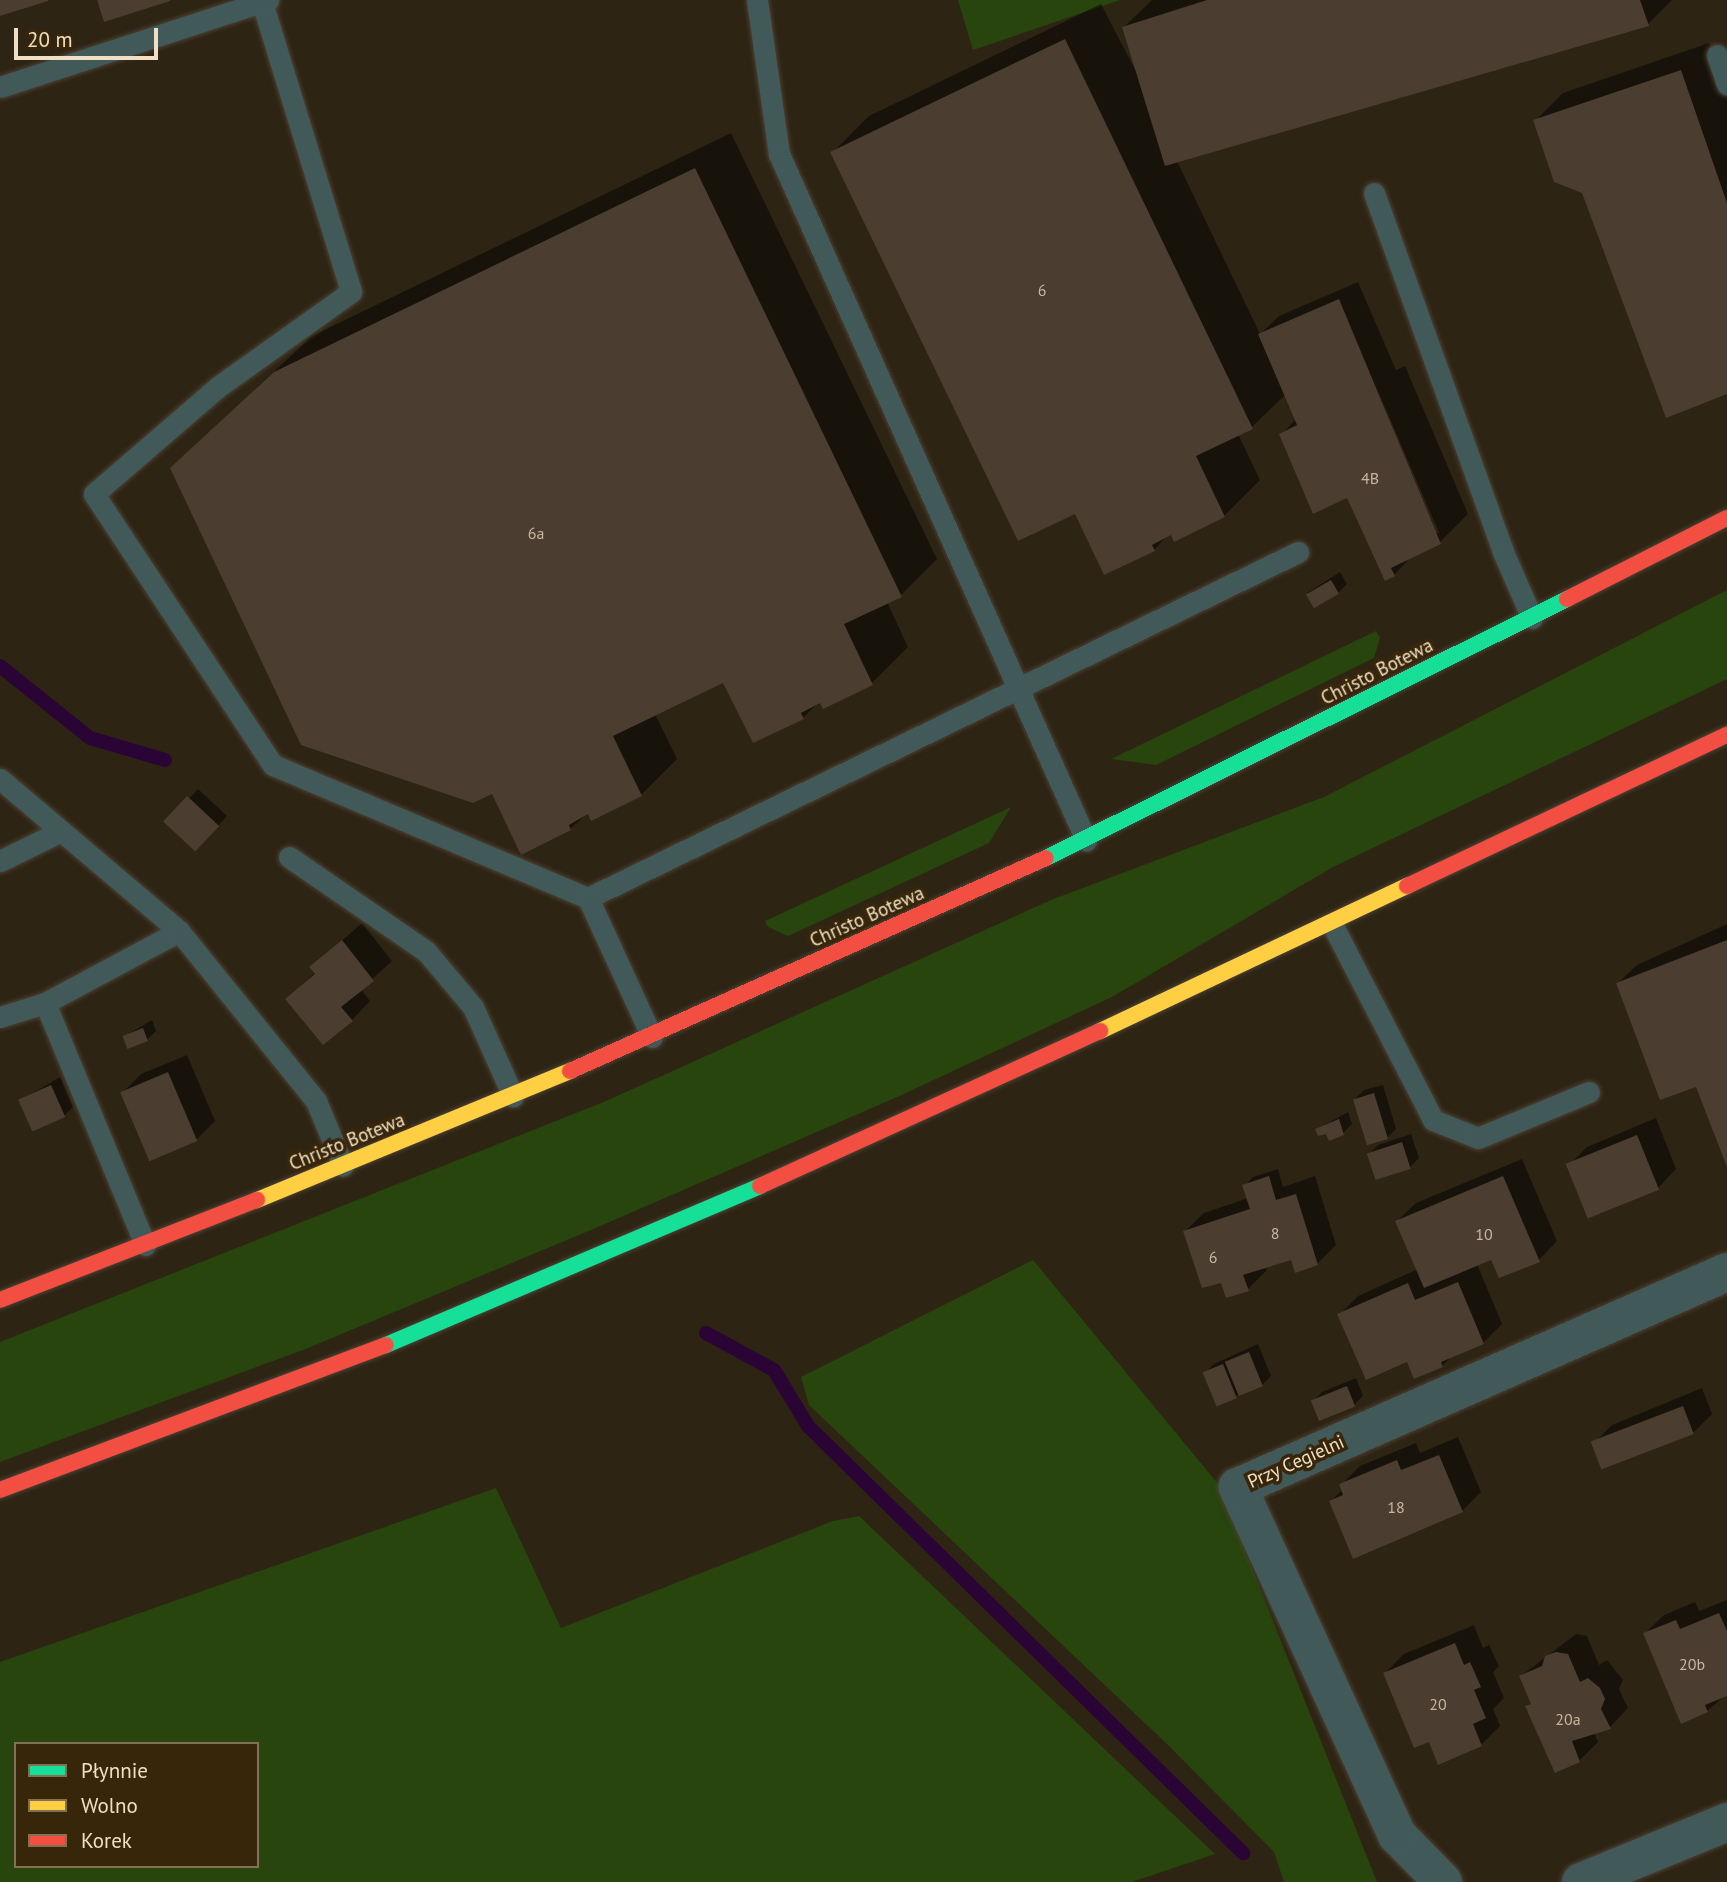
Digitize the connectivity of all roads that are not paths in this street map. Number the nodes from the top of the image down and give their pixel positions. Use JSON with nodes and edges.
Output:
{"nodes":[{"id":1,"x":757,"y":0,"type":"edge"},
{"id":2,"x":265,"y":1,"type":"edge"},
{"id":3,"x":1717,"y":55,"type":"dead end"},
{"id":4,"x":1727,"y":84,"type":"edge"},
{"id":5,"x":0,"y":87,"type":"edge"},
{"id":6,"x":1374,"y":193,"type":"dead end"},
{"id":7,"x":1727,"y":518,"type":"edge"},
{"id":8,"x":1727,"y":531,"type":"edge"},
{"id":9,"x":1672,"y":546,"type":"junction"},
{"id":10,"x":1298,"y":552,"type":"dead end"},
{"id":11,"x":1532,"y":618,"type":"junction"},
{"id":12,"x":1017,"y":686,"type":"junction"},
{"id":13,"x":1727,"y":735,"type":"edge"},
{"id":14,"x":0,"y":779,"type":"edge"},
{"id":15,"x":61,"y":831,"type":"junction"},
{"id":16,"x":1086,"y":840,"type":"junction"},
{"id":17,"x":289,"y":857,"type":"dead end"},
{"id":18,"x":0,"y":861,"type":"edge"},
{"id":19,"x":588,"y":898,"type":"junction"},
{"id":20,"x":1332,"y":924,"type":"junction"},
{"id":21,"x":179,"y":931,"type":"junction"},
{"id":22,"x":45,"y":1003,"type":"junction"},
{"id":23,"x":0,"y":1017,"type":"edge"},
{"id":24,"x":652,"y":1037,"type":"junction"},
{"id":25,"x":1588,"y":1092,"type":"dead end"},
{"id":26,"x":513,"y":1096,"type":"junction"},
{"id":27,"x":343,"y":1166,"type":"junction"},
{"id":28,"x":145,"y":1245,"type":"junction"},
{"id":29,"x":1727,"y":1272,"type":"edge"},
{"id":30,"x":0,"y":1300,"type":"edge"},
{"id":31,"x":0,"y":1490,"type":"edge"},
{"id":32,"x":1727,"y":1822,"type":"edge"},
{"id":33,"x":1443,"y":1882,"type":"edge"},
{"id":34,"x":1581,"y":1882,"type":"edge"}],
"edges":[{"from":1,"to":12,"type":"lane"},
{"from":2,"to":5,"type":"lane"},
{"from":2,"to":19,"type":"lane"},
{"from":3,"to":4,"type":"lane"},
{"from":6,"to":11,"type":"lane"},
{"from":7,"to":9,"type":"main road","name":"Christo Botewa"},
{"from":8,"to":9,"type":"main road"},
{"from":9,"to":11,"type":"main road","name":"Christo Botewa"},
{"from":10,"to":12,"type":"lane"},
{"from":11,"to":16,"type":"main road","name":"Christo Botewa"},
{"from":12,"to":16,"type":"lane"},
{"from":12,"to":19,"type":"lane"},
{"from":13,"to":20,"type":"main road"},
{"from":14,"to":15,"type":"lane"},
{"from":15,"to":18,"type":"lane"},
{"from":15,"to":21,"type":"lane"},
{"from":16,"to":24,"type":"main road","name":"Christo Botewa"},
{"from":17,"to":26,"type":"lane"},
{"from":19,"to":24,"type":"lane"},
{"from":20,"to":25,"type":"lane"},
{"from":20,"to":31,"type":"main road"},
{"from":21,"to":22,"type":"lane"},
{"from":21,"to":27,"type":"lane"},
{"from":22,"to":23,"type":"lane"},
{"from":22,"to":28,"type":"lane"},
{"from":24,"to":26,"type":"main road","name":"Christo Botewa"},
{"from":26,"to":27,"type":"main road","name":"Christo Botewa"},
{"from":27,"to":28,"type":"main road","name":"Christo Botewa"},
{"from":28,"to":30,"type":"main road","name":"Christo Botewa"},
{"from":29,"to":33,"type":"street","name":"Przy Cegielni"},
{"from":32,"to":34,"type":"street"}]}
